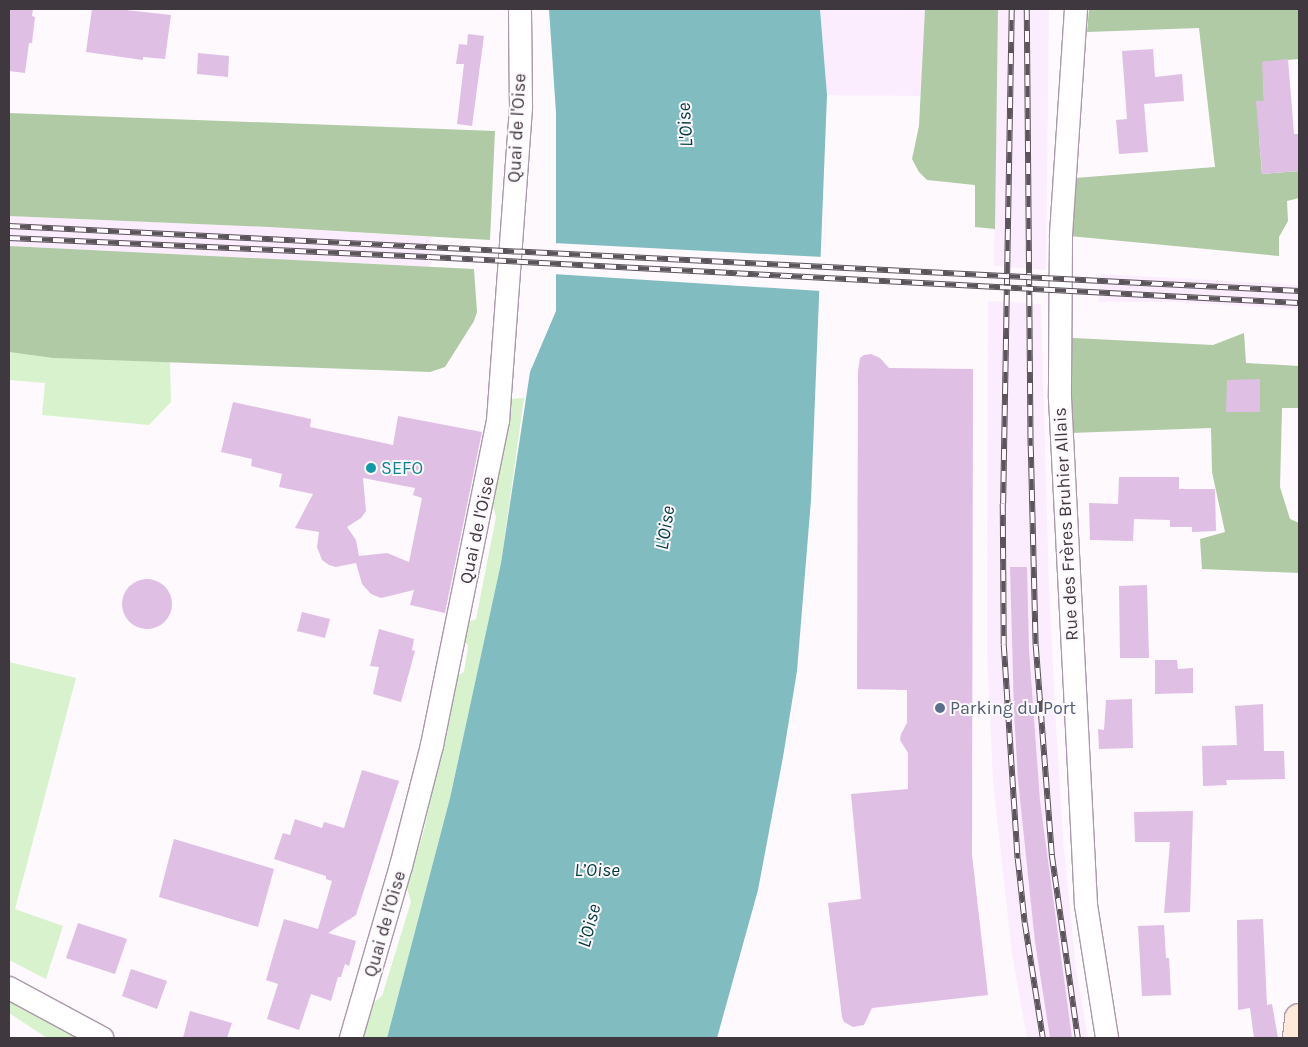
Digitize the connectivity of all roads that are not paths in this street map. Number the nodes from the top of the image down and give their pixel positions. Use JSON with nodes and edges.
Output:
{"nodes":[{"id":1,"x":520,"y":9,"type":"edge"},
{"id":2,"x":1076,"y":9,"type":"edge"},
{"id":3,"x":9,"y":988,"type":"edge"},
{"id":4,"x":1299,"y":1018,"type":"edge"},
{"id":5,"x":102,"y":1038,"type":"edge"},
{"id":6,"x":351,"y":1038,"type":"edge"},
{"id":7,"x":1107,"y":1038,"type":"edge"},
{"id":8,"x":1297,"y":1038,"type":"edge"}],
"edges":[{"from":1,"to":6,"type":"street","name":"Quai de l'Oise"},
{"from":2,"to":7,"type":"street","name":"Rue des Frères Bruhier Allais"},
{"from":3,"to":5,"type":"street"},
{"from":4,"to":8,"type":"street"}]}
